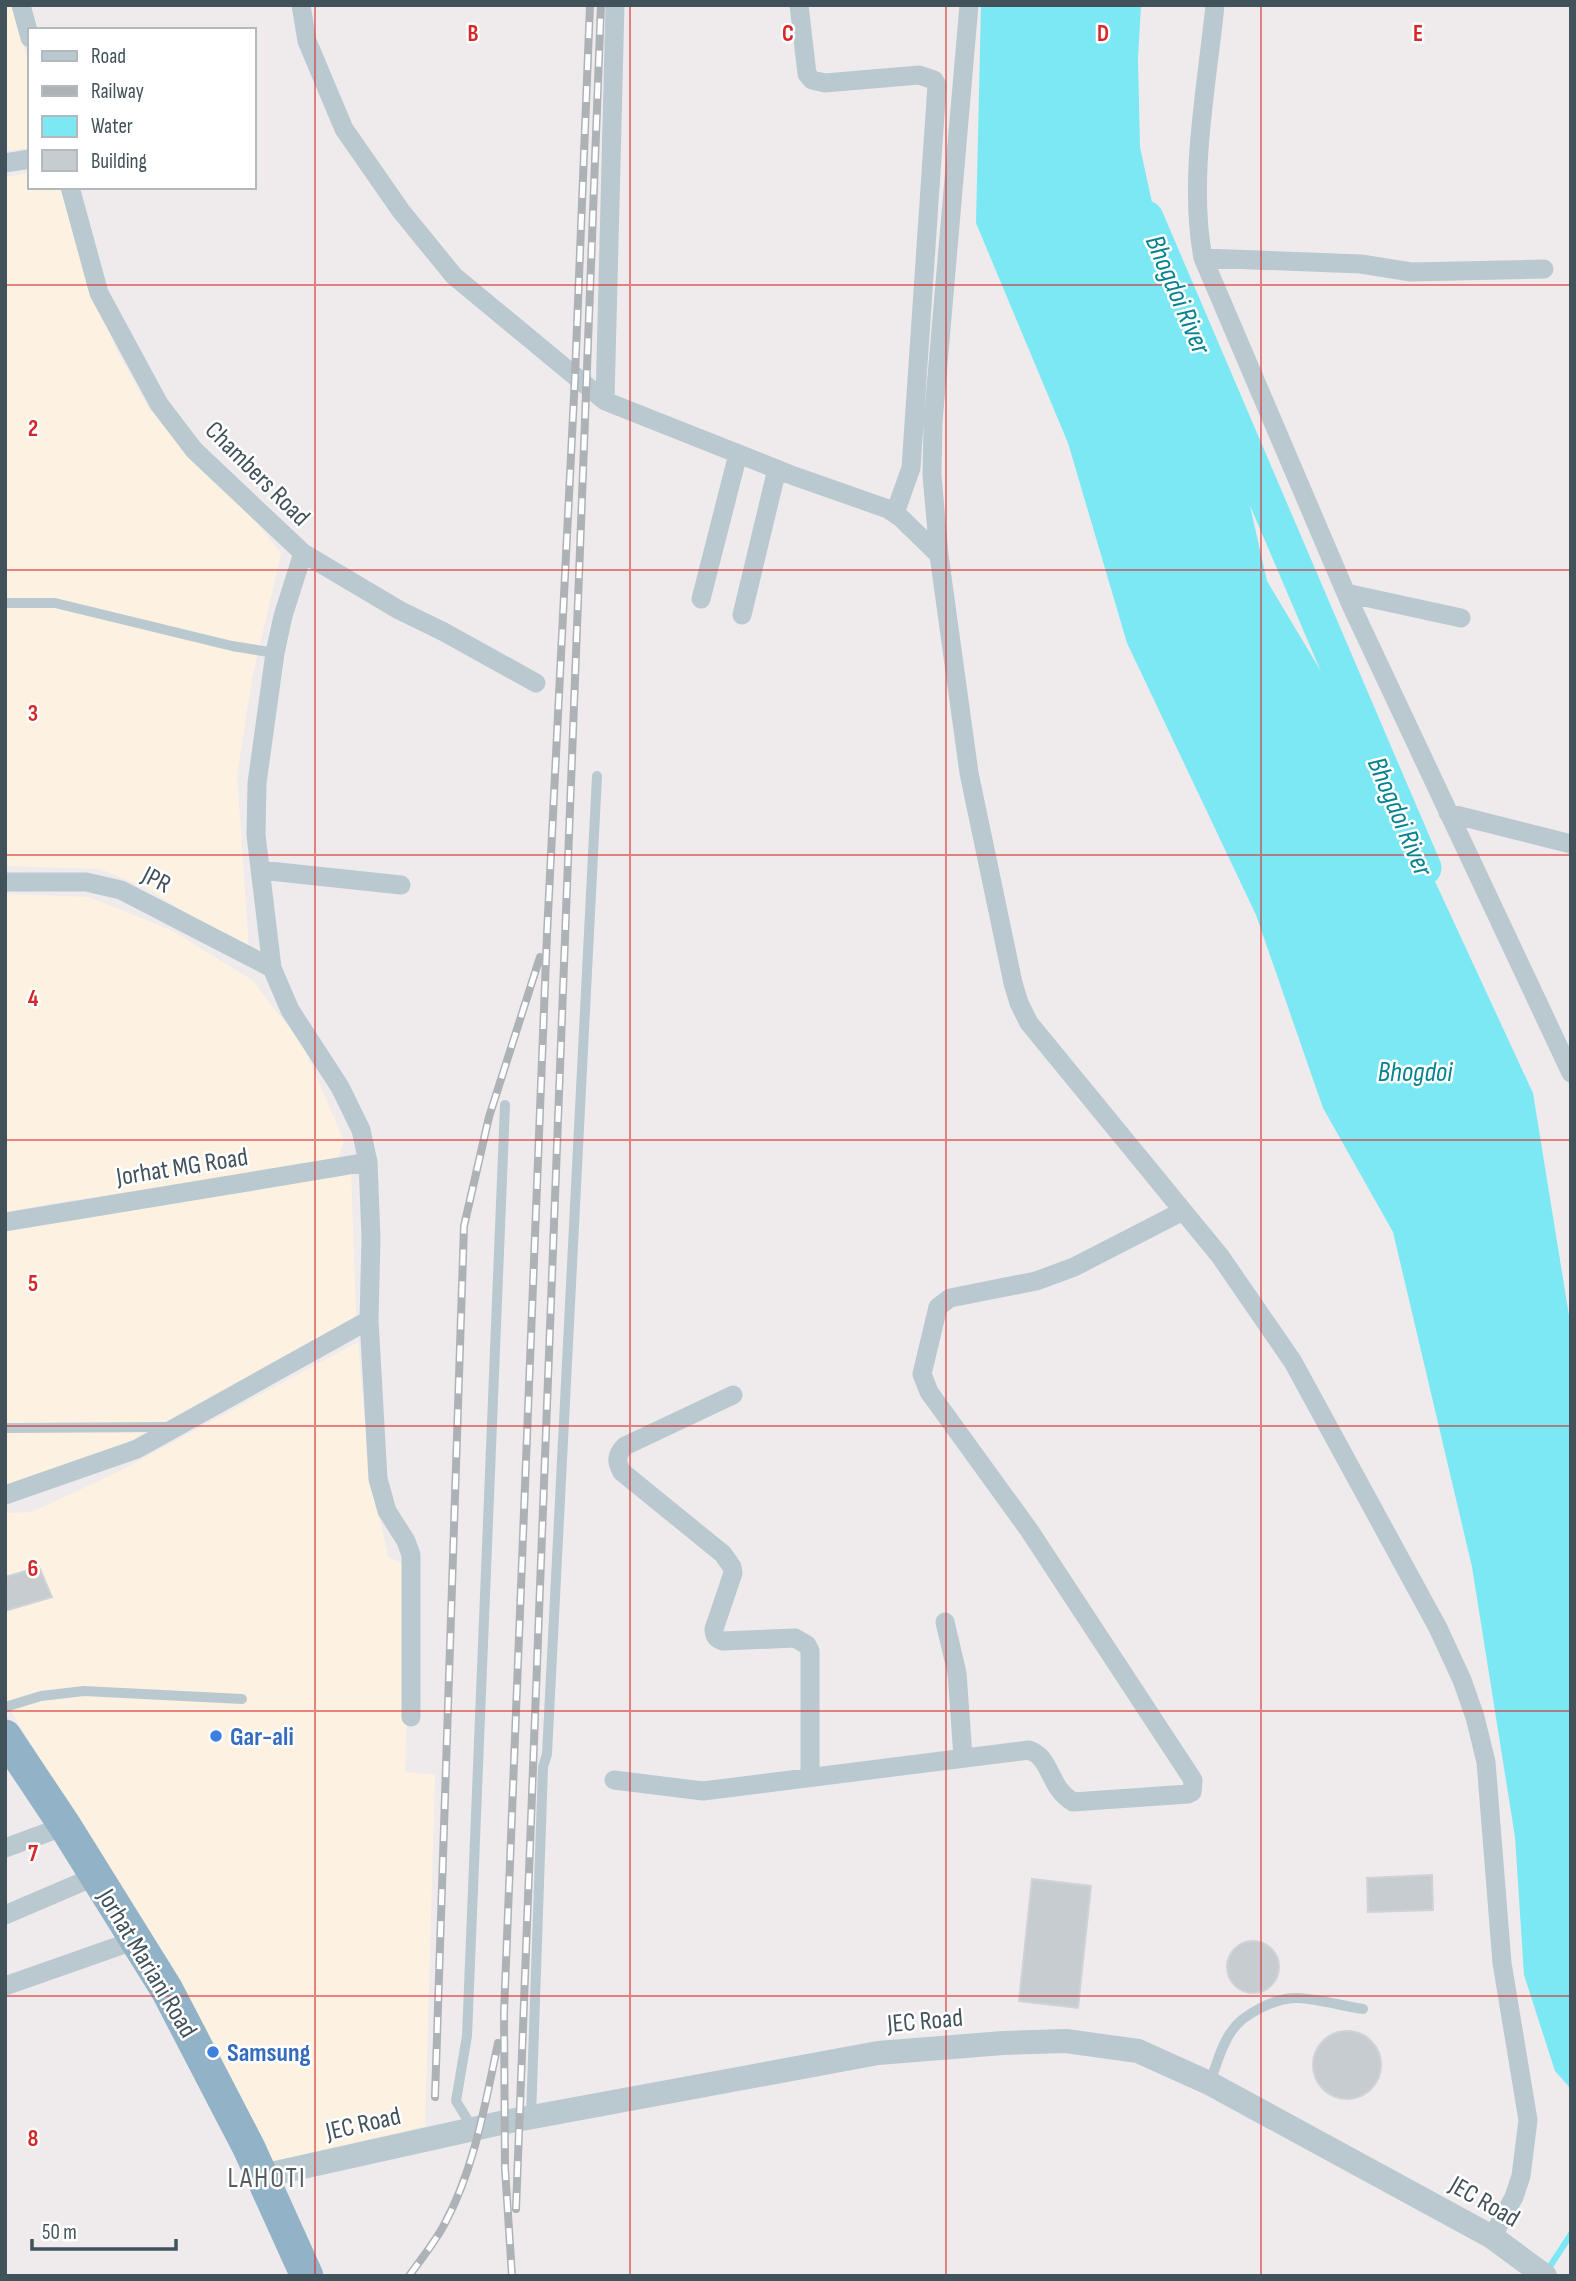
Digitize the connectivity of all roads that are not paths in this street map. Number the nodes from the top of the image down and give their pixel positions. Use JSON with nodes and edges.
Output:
{"nodes":[{"id":1,"x":21,"y":5,"type":"edge"},
{"id":2,"x":301,"y":5,"type":"edge"},
{"id":3,"x":615,"y":5,"type":"edge"},
{"id":4,"x":799,"y":5,"type":"edge"},
{"id":5,"x":969,"y":5,"type":"edge"},
{"id":6,"x":1215,"y":5,"type":"edge"},
{"id":7,"x":28,"y":31,"type":"edge"},
{"id":8,"x":28,"y":159,"type":"edge"},
{"id":9,"x":5,"y":163,"type":"edge"},
{"id":10,"x":71,"y":189,"type":"edge"},
{"id":11,"x":1203,"y":258,"type":"junction"},
{"id":12,"x":1544,"y":269,"type":"dead end"},
{"id":13,"x":605,"y":401,"type":"junction"},
{"id":14,"x":738,"y":454,"type":"junction"},
{"id":15,"x":777,"y":469,"type":"junction"},
{"id":16,"x":895,"y":513,"type":"junction"},
{"id":17,"x":303,"y":553,"type":"junction"},
{"id":18,"x":939,"y":555,"type":"junction"},
{"id":19,"x":1346,"y":593,"type":"junction"},
{"id":20,"x":701,"y":599,"type":"dead end"},
{"id":21,"x":5,"y":603,"type":"edge"},
{"id":22,"x":742,"y":615,"type":"dead end"},
{"id":23,"x":1461,"y":618,"type":"dead end"},
{"id":24,"x":275,"y":653,"type":"junction"},
{"id":25,"x":536,"y":683,"type":"dead end"},
{"id":26,"x":597,"y":776,"type":"dead end"},
{"id":27,"x":1448,"y":813,"type":"junction"},
{"id":28,"x":1571,"y":844,"type":"edge"},
{"id":29,"x":260,"y":870,"type":"junction"},
{"id":30,"x":5,"y":882,"type":"edge"},
{"id":31,"x":401,"y":885,"type":"dead end"},
{"id":32,"x":272,"y":968,"type":"junction"},
{"id":33,"x":1571,"y":1073,"type":"edge"},
{"id":34,"x":505,"y":1105,"type":"dead end"},
{"id":35,"x":368,"y":1162,"type":"junction"},
{"id":36,"x":1183,"y":1211,"type":"junction"},
{"id":37,"x":5,"y":1223,"type":"edge"},
{"id":38,"x":369,"y":1320,"type":"junction"},
{"id":39,"x":733,"y":1395,"type":"dead end"},
{"id":40,"x":178,"y":1427,"type":"junction"},
{"id":41,"x":5,"y":1428,"type":"edge"},
{"id":42,"x":5,"y":1495,"type":"edge"},
{"id":43,"x":945,"y":1622,"type":"dead end"},
{"id":44,"x":243,"y":1699,"type":"dead end"},
{"id":45,"x":5,"y":1707,"type":"edge"},
{"id":46,"x":411,"y":1717,"type":"dead end"},
{"id":47,"x":5,"y":1736,"type":"edge"},
{"id":48,"x":963,"y":1757,"type":"junction"},
{"id":49,"x":810,"y":1776,"type":"junction"},
{"id":50,"x":614,"y":1780,"type":"dead end"},
{"id":51,"x":65,"y":1826,"type":"junction"},
{"id":52,"x":5,"y":1848,"type":"edge"},
{"id":53,"x":96,"y":1876,"type":"junction"},
{"id":54,"x":5,"y":1915,"type":"edge"},
{"id":55,"x":136,"y":1940,"type":"junction"},
{"id":56,"x":5,"y":1986,"type":"edge"},
{"id":57,"x":1363,"y":2009,"type":"dead end"},
{"id":58,"x":1209,"y":2083,"type":"junction"},
{"id":59,"x":531,"y":2117,"type":"junction"},
{"id":60,"x":473,"y":2129,"type":"junction"},
{"id":61,"x":262,"y":2176,"type":"junction"},
{"id":62,"x":1492,"y":2237,"type":"junction"},
{"id":63,"x":307,"y":2276,"type":"edge"},
{"id":64,"x":1545,"y":2276,"type":"edge"}],
"edges":[{"from":1,"to":7,"type":"street"},
{"from":2,"to":13,"type":"street"},
{"from":3,"to":13,"type":"street"},
{"from":4,"to":16,"type":"street"},
{"from":5,"to":18,"type":"street"},
{"from":6,"to":11,"type":"street"},
{"from":8,"to":9,"type":"street"},
{"from":10,"to":17,"type":"street","name":"Chambers Road"},
{"from":11,"to":12,"type":"street"},
{"from":11,"to":19,"type":"street"},
{"from":13,"to":14,"type":"street"},
{"from":14,"to":15,"type":"street"},
{"from":14,"to":20,"type":"street"},
{"from":15,"to":16,"type":"street"},
{"from":15,"to":22,"type":"street"},
{"from":16,"to":18,"type":"street"},
{"from":17,"to":24,"type":"street"},
{"from":17,"to":25,"type":"street","name":"Chambers Road"},
{"from":18,"to":36,"type":"street"},
{"from":19,"to":23,"type":"street"},
{"from":19,"to":27,"type":"street"},
{"from":21,"to":24,"type":"lane"},
{"from":24,"to":29,"type":"street"},
{"from":26,"to":59,"type":"lane"},
{"from":27,"to":28,"type":"street"},
{"from":27,"to":33,"type":"street"},
{"from":29,"to":31,"type":"street"},
{"from":29,"to":32,"type":"street"},
{"from":30,"to":32,"type":"street","name":"JPR"},
{"from":32,"to":35,"type":"street"},
{"from":34,"to":60,"type":"lane"},
{"from":35,"to":37,"type":"street","name":"Jorhat MG Road"},
{"from":35,"to":38,"type":"street"},
{"from":36,"to":48,"type":"street"},
{"from":36,"to":62,"type":"street"},
{"from":38,"to":40,"type":"street"},
{"from":38,"to":46,"type":"street"},
{"from":39,"to":49,"type":"street"},
{"from":40,"to":41,"type":"lane"},
{"from":40,"to":42,"type":"street"},
{"from":43,"to":48,"type":"street"},
{"from":44,"to":45,"type":"lane"},
{"from":47,"to":51,"type":"highway","name":"Jorhat Mariani Road"},
{"from":48,"to":49,"type":"street"},
{"from":49,"to":50,"type":"street"},
{"from":51,"to":52,"type":"street"},
{"from":51,"to":53,"type":"highway","name":"Jorhat Mariani Road"},
{"from":53,"to":54,"type":"street"},
{"from":53,"to":55,"type":"highway","name":"Jorhat Mariani Road"},
{"from":55,"to":56,"type":"street"},
{"from":55,"to":61,"type":"highway","name":"Jorhat Mariani Road"},
{"from":57,"to":58,"type":"lane"},
{"from":58,"to":59,"type":"street","name":"JEC Road"},
{"from":58,"to":62,"type":"street","name":"JEC Road"},
{"from":59,"to":60,"type":"street","name":"JEC Road"},
{"from":60,"to":61,"type":"street","name":"JEC Road"},
{"from":61,"to":63,"type":"highway","name":"Jorhat Mariani Road"},
{"from":62,"to":64,"type":"street","name":"JEC Road"}]}
